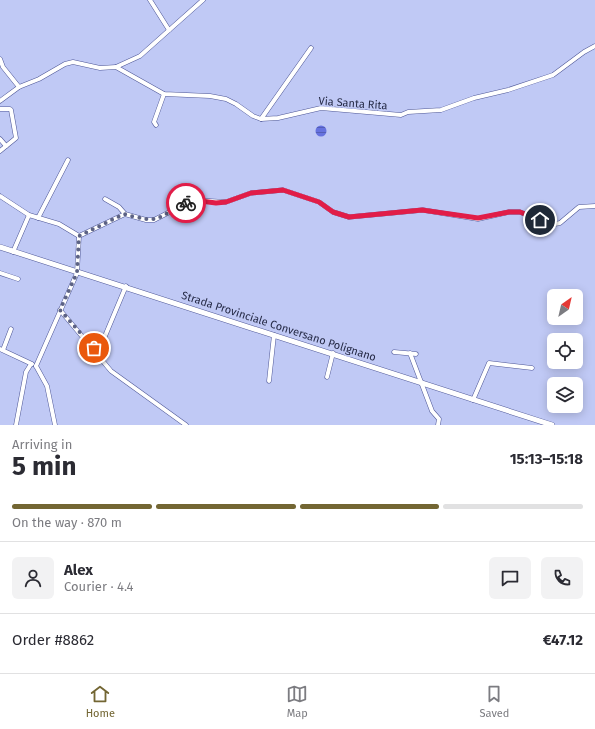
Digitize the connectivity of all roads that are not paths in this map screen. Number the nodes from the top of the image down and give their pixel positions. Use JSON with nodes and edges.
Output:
{"nodes":[{"id":1,"x":150,"y":0,"type":"edge"},
{"id":2,"x":203,"y":0,"type":"edge"},
{"id":3,"x":169,"y":30,"type":"junction"},
{"id":4,"x":595,"y":46,"type":"edge"},
{"id":5,"x":311,"y":48,"type":"dead end"},
{"id":6,"x":0,"y":59,"type":"edge"},
{"id":7,"x":116,"y":67,"type":"junction"},
{"id":8,"x":19,"y":87,"type":"junction"},
{"id":9,"x":164,"y":94,"type":"junction"},
{"id":10,"x":0,"y":101,"type":"edge"},
{"id":11,"x":0,"y":109,"type":"edge"},
{"id":12,"x":261,"y":119,"type":"junction"},
{"id":13,"x":156,"y":125,"type":"dead end"},
{"id":14,"x":0,"y":139,"type":"edge"},
{"id":15,"x":6,"y":146,"type":"junction"},
{"id":16,"x":0,"y":151,"type":"edge"},
{"id":17,"x":68,"y":160,"type":"dead end"},
{"id":18,"x":0,"y":196,"type":"edge"},
{"id":19,"x":105,"y":199,"type":"dead end"},
{"id":20,"x":595,"y":206,"type":"edge"},
{"id":21,"x":124,"y":214,"type":"junction"},
{"id":22,"x":29,"y":215,"type":"junction"},
{"id":23,"x":38,"y":218,"type":"junction"},
{"id":24,"x":79,"y":236,"type":"junction"},
{"id":25,"x":0,"y":247,"type":"edge"},
{"id":26,"x":13,"y":252,"type":"junction"},
{"id":27,"x":0,"y":273,"type":"edge"},
{"id":28,"x":77,"y":273,"type":"junction"},
{"id":29,"x":18,"y":279,"type":"dead end"},
{"id":30,"x":126,"y":286,"type":"junction"},
{"id":31,"x":60,"y":310,"type":"junction"},
{"id":32,"x":11,"y":330,"type":"dead end"},
{"id":33,"x":274,"y":335,"type":"junction"},
{"id":34,"x":2,"y":350,"type":"edge"},
{"id":35,"x":97,"y":352,"type":"junction"},
{"id":36,"x":394,"y":352,"type":"dead end"},
{"id":37,"x":410,"y":353,"type":"junction"},
{"id":38,"x":333,"y":354,"type":"junction"},
{"id":39,"x":416,"y":354,"type":"dead end"},
{"id":40,"x":31,"y":364,"type":"junction"},
{"id":41,"x":36,"y":366,"type":"junction"},
{"id":42,"x":532,"y":368,"type":"dead end"},
{"id":43,"x":327,"y":377,"type":"dead end"},
{"id":44,"x":269,"y":381,"type":"dead end"},
{"id":45,"x":421,"y":383,"type":"junction"},
{"id":46,"x":473,"y":400,"type":"junction"},
{"id":47,"x":16,"y":425,"type":"edge"},
{"id":48,"x":55,"y":425,"type":"edge"},
{"id":49,"x":186,"y":425,"type":"edge"},
{"id":50,"x":438,"y":425,"type":"edge"},
{"id":51,"x":552,"y":425,"type":"edge"}],
"edges":[{"from":1,"to":3,"type":"street"},
{"from":2,"to":3,"type":"street"},
{"from":3,"to":7,"type":"street"},
{"from":4,"to":12,"type":"street","name":"Via Santa Rita"},
{"from":5,"to":12,"type":"street"},
{"from":6,"to":8,"type":"street"},
{"from":7,"to":8,"type":"street"},
{"from":7,"to":9,"type":"street"},
{"from":8,"to":10,"type":"street"},
{"from":9,"to":12,"type":"street"},
{"from":9,"to":13,"type":"street"},
{"from":11,"to":15,"type":"street"},
{"from":14,"to":15,"type":"street"},
{"from":15,"to":16,"type":"street"},
{"from":17,"to":23,"type":"street"},
{"from":18,"to":22,"type":"street"},
{"from":19,"to":21,"type":"street"},
{"from":20,"to":21,"type":"street"},
{"from":21,"to":24,"type":"street"},
{"from":22,"to":23,"type":"street"},
{"from":22,"to":26,"type":"street"},
{"from":23,"to":24,"type":"street"},
{"from":24,"to":28,"type":"street"},
{"from":25,"to":26,"type":"main road","name":"Strada Provinciale Conversano Polignano"},
{"from":26,"to":28,"type":"main road","name":"Strada Provinciale Conversano Polignano"},
{"from":27,"to":29,"type":"street"},
{"from":28,"to":30,"type":"main road","name":"Strada Provinciale Conversano Polignano"},
{"from":28,"to":31,"type":"street"},
{"from":30,"to":33,"type":"main road","name":"Strada Provinciale Conversano Polignano"},
{"from":30,"to":35,"type":"street"},
{"from":31,"to":35,"type":"street"},
{"from":31,"to":41,"type":"street"},
{"from":32,"to":34,"type":"street"},
{"from":33,"to":38,"type":"main road","name":"Strada Provinciale Conversano Polignano"},
{"from":33,"to":44,"type":"street"},
{"from":34,"to":40,"type":"street"},
{"from":35,"to":49,"type":"street"},
{"from":36,"to":37,"type":"street"},
{"from":37,"to":39,"type":"street"},
{"from":37,"to":45,"type":"street"},
{"from":38,"to":43,"type":"street"},
{"from":38,"to":45,"type":"main road","name":"Strada Provinciale Conversano Polignano"},
{"from":40,"to":41,"type":"street"},
{"from":40,"to":47,"type":"street"},
{"from":41,"to":48,"type":"street"},
{"from":42,"to":46,"type":"street"},
{"from":45,"to":46,"type":"main road","name":"Strada Provinciale Conversano Polignano"},
{"from":45,"to":50,"type":"street"},
{"from":46,"to":51,"type":"main road","name":"Strada Provinciale Conversano Polignano"}]}
